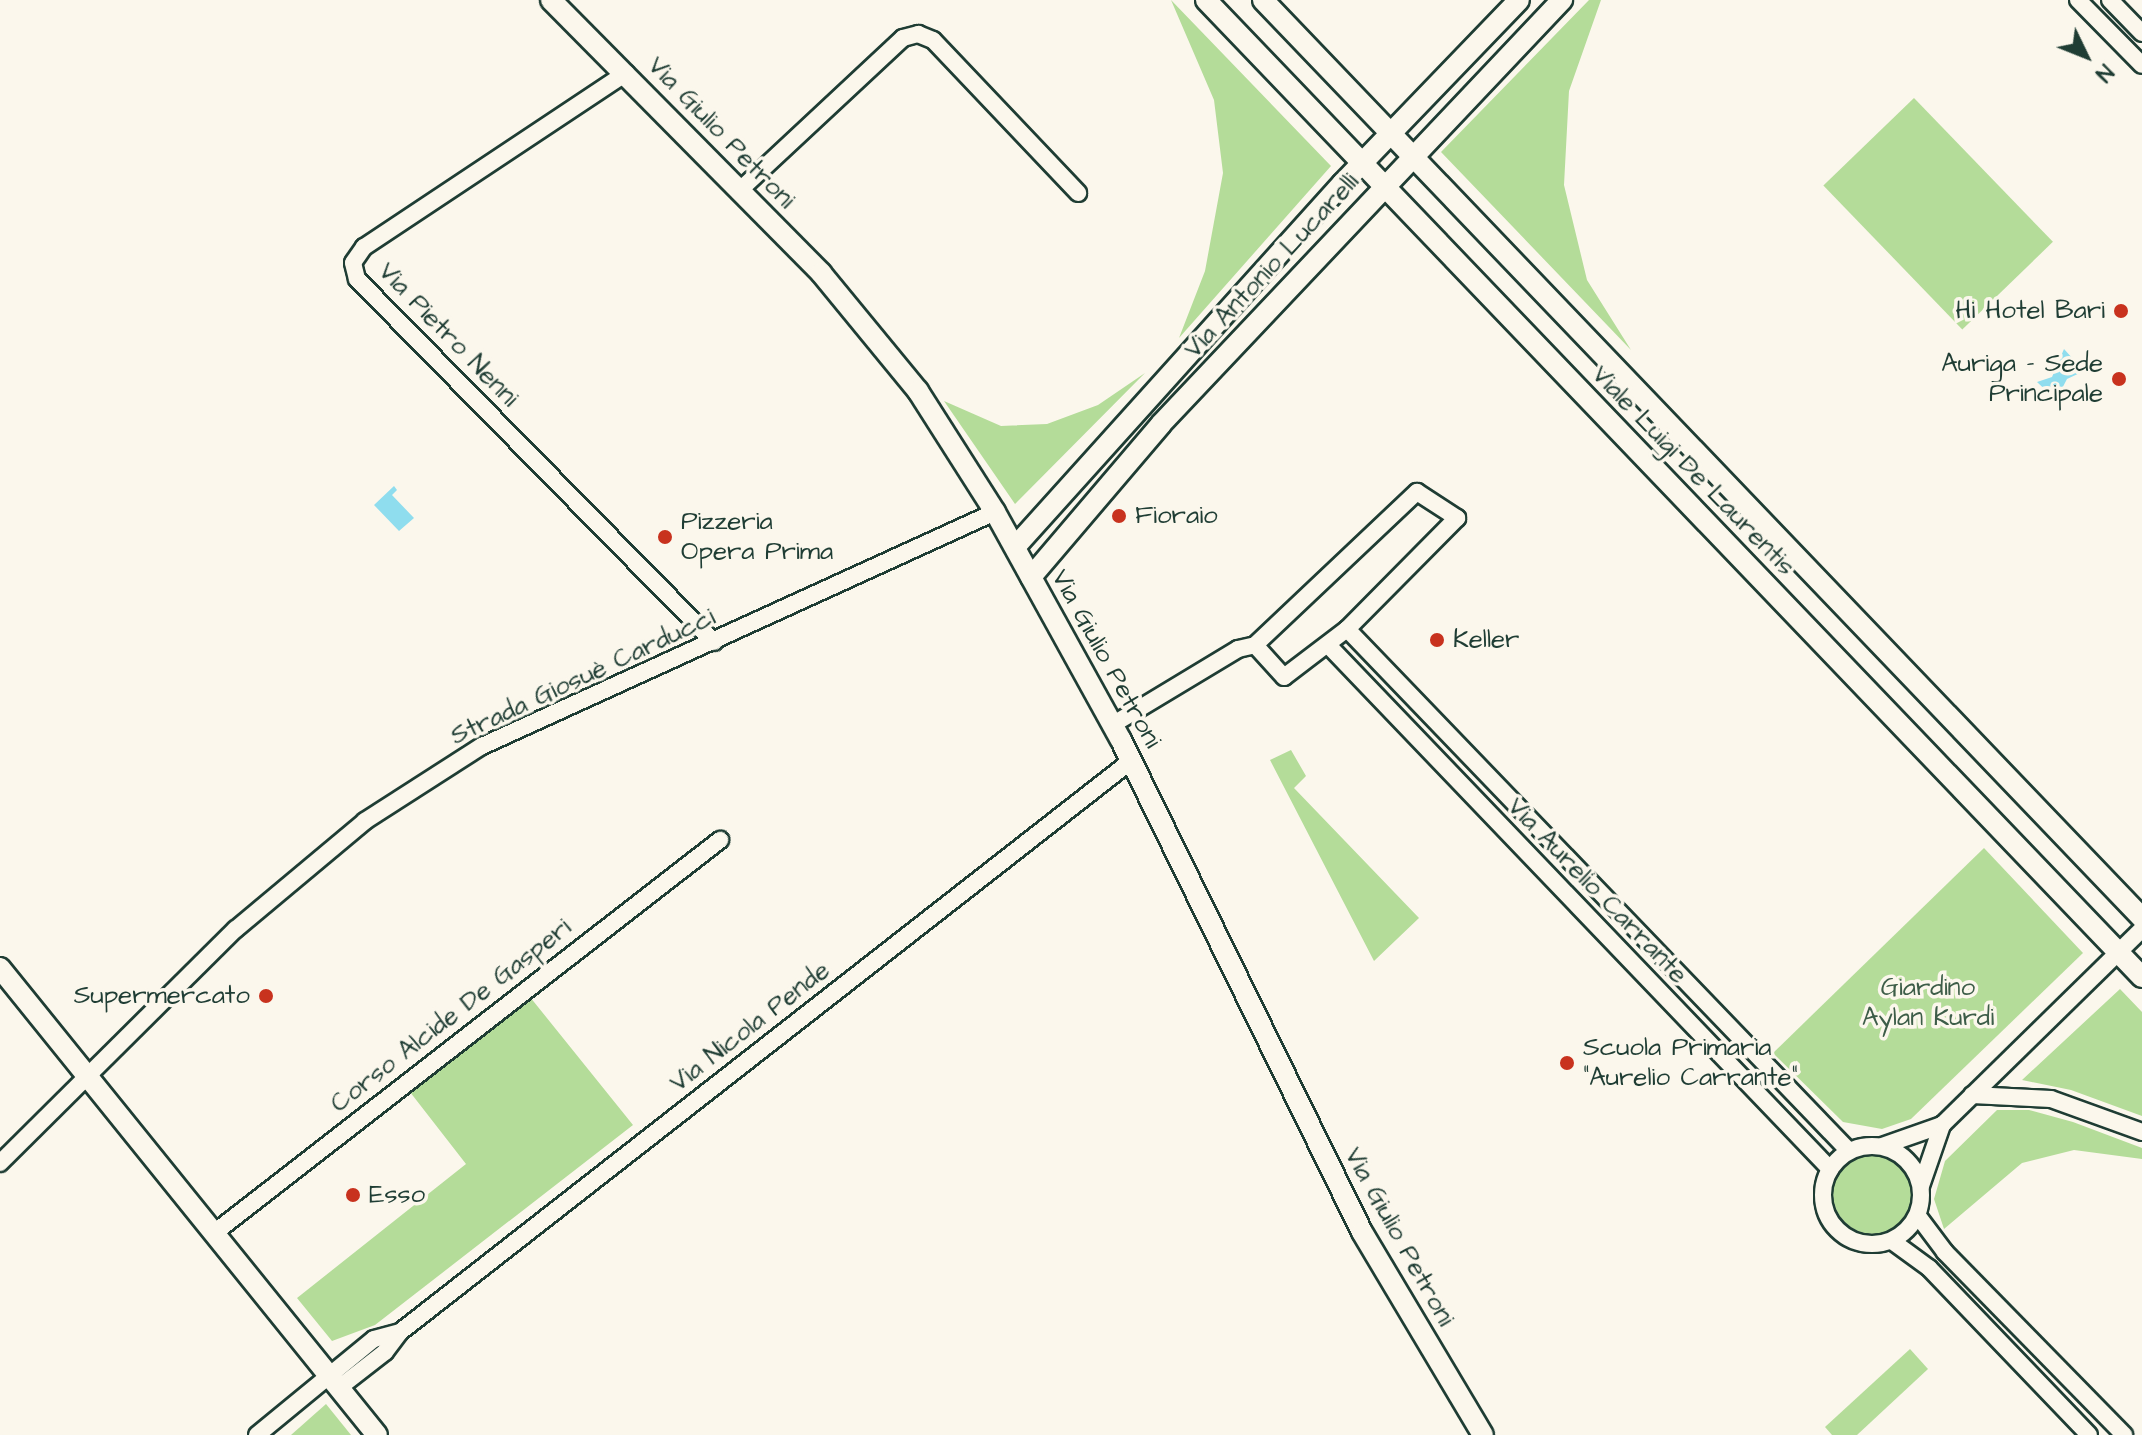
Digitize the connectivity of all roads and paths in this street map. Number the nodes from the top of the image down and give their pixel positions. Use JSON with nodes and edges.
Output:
{"nodes":[{"id":1,"x":551,"y":0,"type":"edge"},
{"id":2,"x":1206,"y":0,"type":"edge"},
{"id":3,"x":1263,"y":0,"type":"edge"},
{"id":4,"x":1519,"y":0,"type":"edge"},
{"id":5,"x":1562,"y":0,"type":"edge"},
{"id":6,"x":2078,"y":0,"type":"edge"},
{"id":7,"x":2110,"y":0,"type":"edge"},
{"id":8,"x":2142,"y":33,"type":"edge"},
{"id":9,"x":2142,"y":65,"type":"edge"},
{"id":10,"x":626,"y":73,"type":"junction"},
{"id":11,"x":1391,"y":133,"type":"junction"},
{"id":12,"x":1411,"y":154,"type":"junction"},
{"id":13,"x":1363,"y":162,"type":"junction"},
{"id":14,"x":1383,"y":184,"type":"junction"},
{"id":15,"x":740,"y":190,"type":"junction"},
{"id":16,"x":1078,"y":193,"type":"dead end"},
{"id":17,"x":995,"y":512,"type":"junction"},
{"id":18,"x":1015,"y":547,"type":"junction"},
{"id":19,"x":1031,"y":577,"type":"junction"},
{"id":20,"x":1347,"y":629,"type":"junction"},
{"id":21,"x":714,"y":642,"type":"junction"},
{"id":22,"x":1255,"y":645,"type":"junction"},
{"id":23,"x":1328,"y":645,"type":"junction"},
{"id":24,"x":1112,"y":725,"type":"junction"},
{"id":25,"x":1132,"y":760,"type":"junction"},
{"id":26,"x":720,"y":840,"type":"dead end"},
{"id":27,"x":2142,"y":918,"type":"edge"},
{"id":28,"x":2142,"y":929,"type":"edge"},
{"id":29,"x":2119,"y":952,"type":"junction"},
{"id":30,"x":0,"y":968,"type":"edge"},
{"id":31,"x":2142,"y":977,"type":"edge"},
{"id":32,"x":88,"y":1076,"type":"junction"},
{"id":33,"x":1972,"y":1095,"type":"junction"},
{"id":34,"x":1942,"y":1125,"type":"junction"},
{"id":35,"x":2142,"y":1132,"type":"edge"},
{"id":36,"x":1882,"y":1146,"type":"junction"},
{"id":37,"x":1849,"y":1151,"type":"junction"},
{"id":38,"x":0,"y":1163,"type":"edge"},
{"id":39,"x":1830,"y":1169,"type":"junction"},
{"id":40,"x":1921,"y":1186,"type":"junction"},
{"id":41,"x":1918,"y":1216,"type":"junction"},
{"id":42,"x":214,"y":1233,"type":"junction"},
{"id":43,"x":1892,"y":1241,"type":"junction"},
{"id":44,"x":334,"y":1380,"type":"junction"},
{"id":45,"x":257,"y":1435,"type":"edge"},
{"id":46,"x":377,"y":1435,"type":"edge"},
{"id":47,"x":1483,"y":1435,"type":"edge"},
{"id":48,"x":2089,"y":1435,"type":"edge"},
{"id":49,"x":2124,"y":1435,"type":"edge"}],
"edges":[{"from":1,"to":10,"type":"street","name":"Via Giulio Petroni"},
{"from":2,"to":13,"type":"street","name":"Viale Luigi De Laurentis"},
{"from":3,"to":11,"type":"street","name":"Viale Luigi De Laurentis"},
{"from":4,"to":11,"type":"street","name":"Via Antonio Lucarelli"},
{"from":5,"to":12,"type":"street","name":"Via Antonio Lucarelli"},
{"from":6,"to":9,"type":"street"},
{"from":7,"to":8,"type":"street"},
{"from":10,"to":15,"type":"street","name":"Via Giulio Petroni"},
{"from":10,"to":21,"type":"street","name":"Via Pietro Nenni"},
{"from":11,"to":12,"type":"street","name":"Viale Luigi De Laurentis"},
{"from":11,"to":13,"type":"street","name":"Via Antonio Lucarelli"},
{"from":12,"to":14,"type":"street","name":"Via Antonio Lucarelli"},
{"from":12,"to":27,"type":"street","name":"Viale Luigi De Laurentis"},
{"from":13,"to":14,"type":"street","name":"Viale Luigi De Laurentis"},
{"from":13,"to":18,"type":"street","name":"Via Antonio Lucarelli"},
{"from":14,"to":19,"type":"street","name":"Via Antonio Lucarelli"},
{"from":14,"to":29,"type":"street","name":"Viale Luigi De Laurentis"},
{"from":15,"to":16,"type":"street"},
{"from":15,"to":17,"type":"street","name":"Via Giulio Petroni"},
{"from":17,"to":18,"type":"street","name":"Via Giulio Petroni"},
{"from":17,"to":21,"type":"street","name":"Strada Giosuè Carducci"},
{"from":18,"to":19,"type":"street","name":"Via Giulio Petroni"},
{"from":19,"to":24,"type":"street","name":"Via Giulio Petroni"},
{"from":20,"to":22,"type":"street"},
{"from":20,"to":23,"type":"street"},
{"from":20,"to":37,"type":"street","name":"Via Aurelio Carrante"},
{"from":21,"to":32,"type":"street","name":"Strada Giosuè Carducci"},
{"from":22,"to":23,"type":"street"},
{"from":22,"to":24,"type":"street"},
{"from":23,"to":39,"type":"street","name":"Via Aurelio Carrante"},
{"from":24,"to":25,"type":"street","name":"Via Giulio Petroni"},
{"from":25,"to":44,"type":"street","name":"Via Nicola Pende"},
{"from":25,"to":47,"type":"street","name":"Via Giulio Petroni"},
{"from":26,"to":42,"type":"street","name":"Corso Alcide De Gasperi"},
{"from":28,"to":29,"type":"street"},
{"from":29,"to":31,"type":"street","name":"Viale Luigi De Laurentis"},
{"from":29,"to":33,"type":"street"},
{"from":30,"to":32,"type":"street"},
{"from":32,"to":38,"type":"street","name":"Strada Giosuè Carducci"},
{"from":32,"to":42,"type":"street"},
{"from":33,"to":34,"type":"street"},
{"from":33,"to":35,"type":"street"},
{"from":34,"to":36,"type":"street"},
{"from":34,"to":40,"type":"street"},
{"from":36,"to":37,"type":"street"},
{"from":36,"to":40,"type":"street"},
{"from":37,"to":39,"type":"street"},
{"from":39,"to":43,"type":"street"},
{"from":40,"to":41,"type":"street"},
{"from":41,"to":43,"type":"street"},
{"from":41,"to":49,"type":"street"},
{"from":42,"to":44,"type":"street"},
{"from":43,"to":48,"type":"street"},
{"from":44,"to":45,"type":"street","name":"Via Nicola Pende"},
{"from":44,"to":46,"type":"street"}]}
